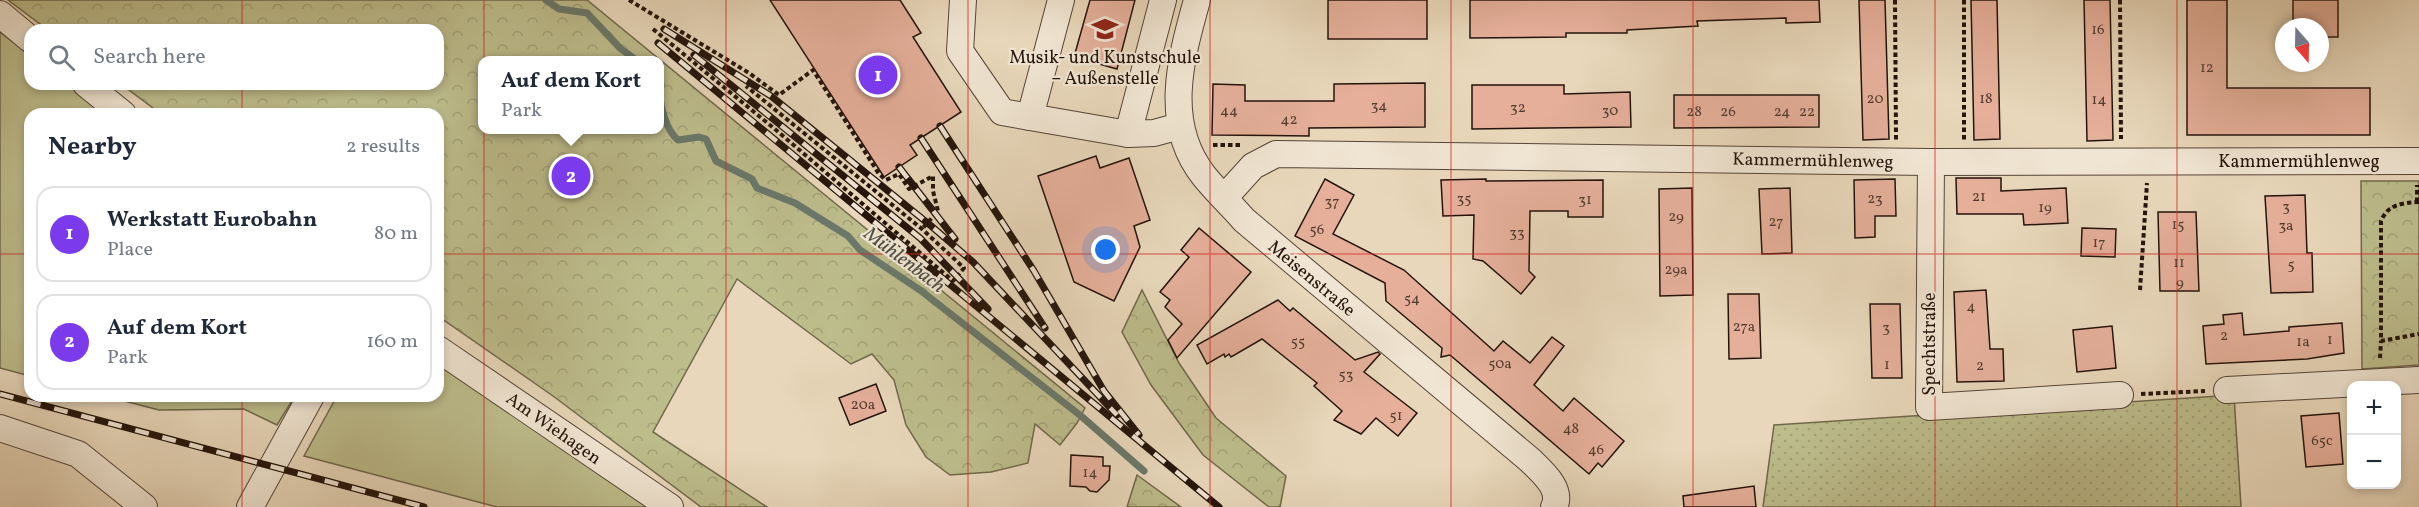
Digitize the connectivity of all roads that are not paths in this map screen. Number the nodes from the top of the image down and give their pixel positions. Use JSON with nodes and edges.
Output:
{"nodes":[{"id":1,"x":1061,"y":0,"type":"edge"},
{"id":2,"x":1163,"y":0,"type":"edge"},
{"id":3,"x":1197,"y":0,"type":"edge"},
{"id":4,"x":962,"y":1,"type":"edge"},
{"id":5,"x":0,"y":14,"type":"edge"},
{"id":6,"x":24,"y":34,"type":"edge"},
{"id":7,"x":93,"y":90,"type":"edge"},
{"id":8,"x":116,"y":108,"type":"edge"},
{"id":9,"x":1030,"y":117,"type":"junction"},
{"id":10,"x":1128,"y":134,"type":"junction"},
{"id":11,"x":1183,"y":136,"type":"junction"},
{"id":12,"x":2419,"y":160,"type":"edge"},
{"id":13,"x":1931,"y":162,"type":"junction"},
{"id":14,"x":1224,"y":198,"type":"junction"},
{"id":15,"x":444,"y":353,"type":"edge"},
{"id":16,"x":2419,"y":380,"type":"edge"},
{"id":17,"x":2227,"y":390,"type":"road end"},
{"id":18,"x":2120,"y":395,"type":"road end"},
{"id":19,"x":308,"y":402,"type":"edge"},
{"id":20,"x":0,"y":428,"type":"edge"},
{"id":21,"x":1556,"y":504,"type":"edge"},
{"id":22,"x":144,"y":507,"type":"edge"},
{"id":23,"x":250,"y":507,"type":"edge"},
{"id":24,"x":670,"y":507,"type":"edge"}],
"edges":[{"from":1,"to":9,"type":"street"},
{"from":2,"to":10,"type":"street"},
{"from":3,"to":11,"type":"street","name":"Meisenstraße"},
{"from":4,"to":9,"type":"street"},
{"from":5,"to":6,"type":"street"},
{"from":7,"to":8,"type":"street"},
{"from":9,"to":10,"type":"street"},
{"from":10,"to":11,"type":"street"},
{"from":11,"to":14,"type":"street","name":"Meisenstraße"},
{"from":12,"to":13,"type":"street","name":"Kammermühlenweg"},
{"from":13,"to":14,"type":"street","name":"Kammermühlenweg"},
{"from":13,"to":18,"type":"street","name":"Spechtstraße"},
{"from":14,"to":21,"type":"street","name":"Meisenstraße"},
{"from":15,"to":24,"type":"street","name":"Am Wiehagen"},
{"from":16,"to":17,"type":"street"},
{"from":19,"to":23,"type":"street"},
{"from":20,"to":22,"type":"street"}]}
